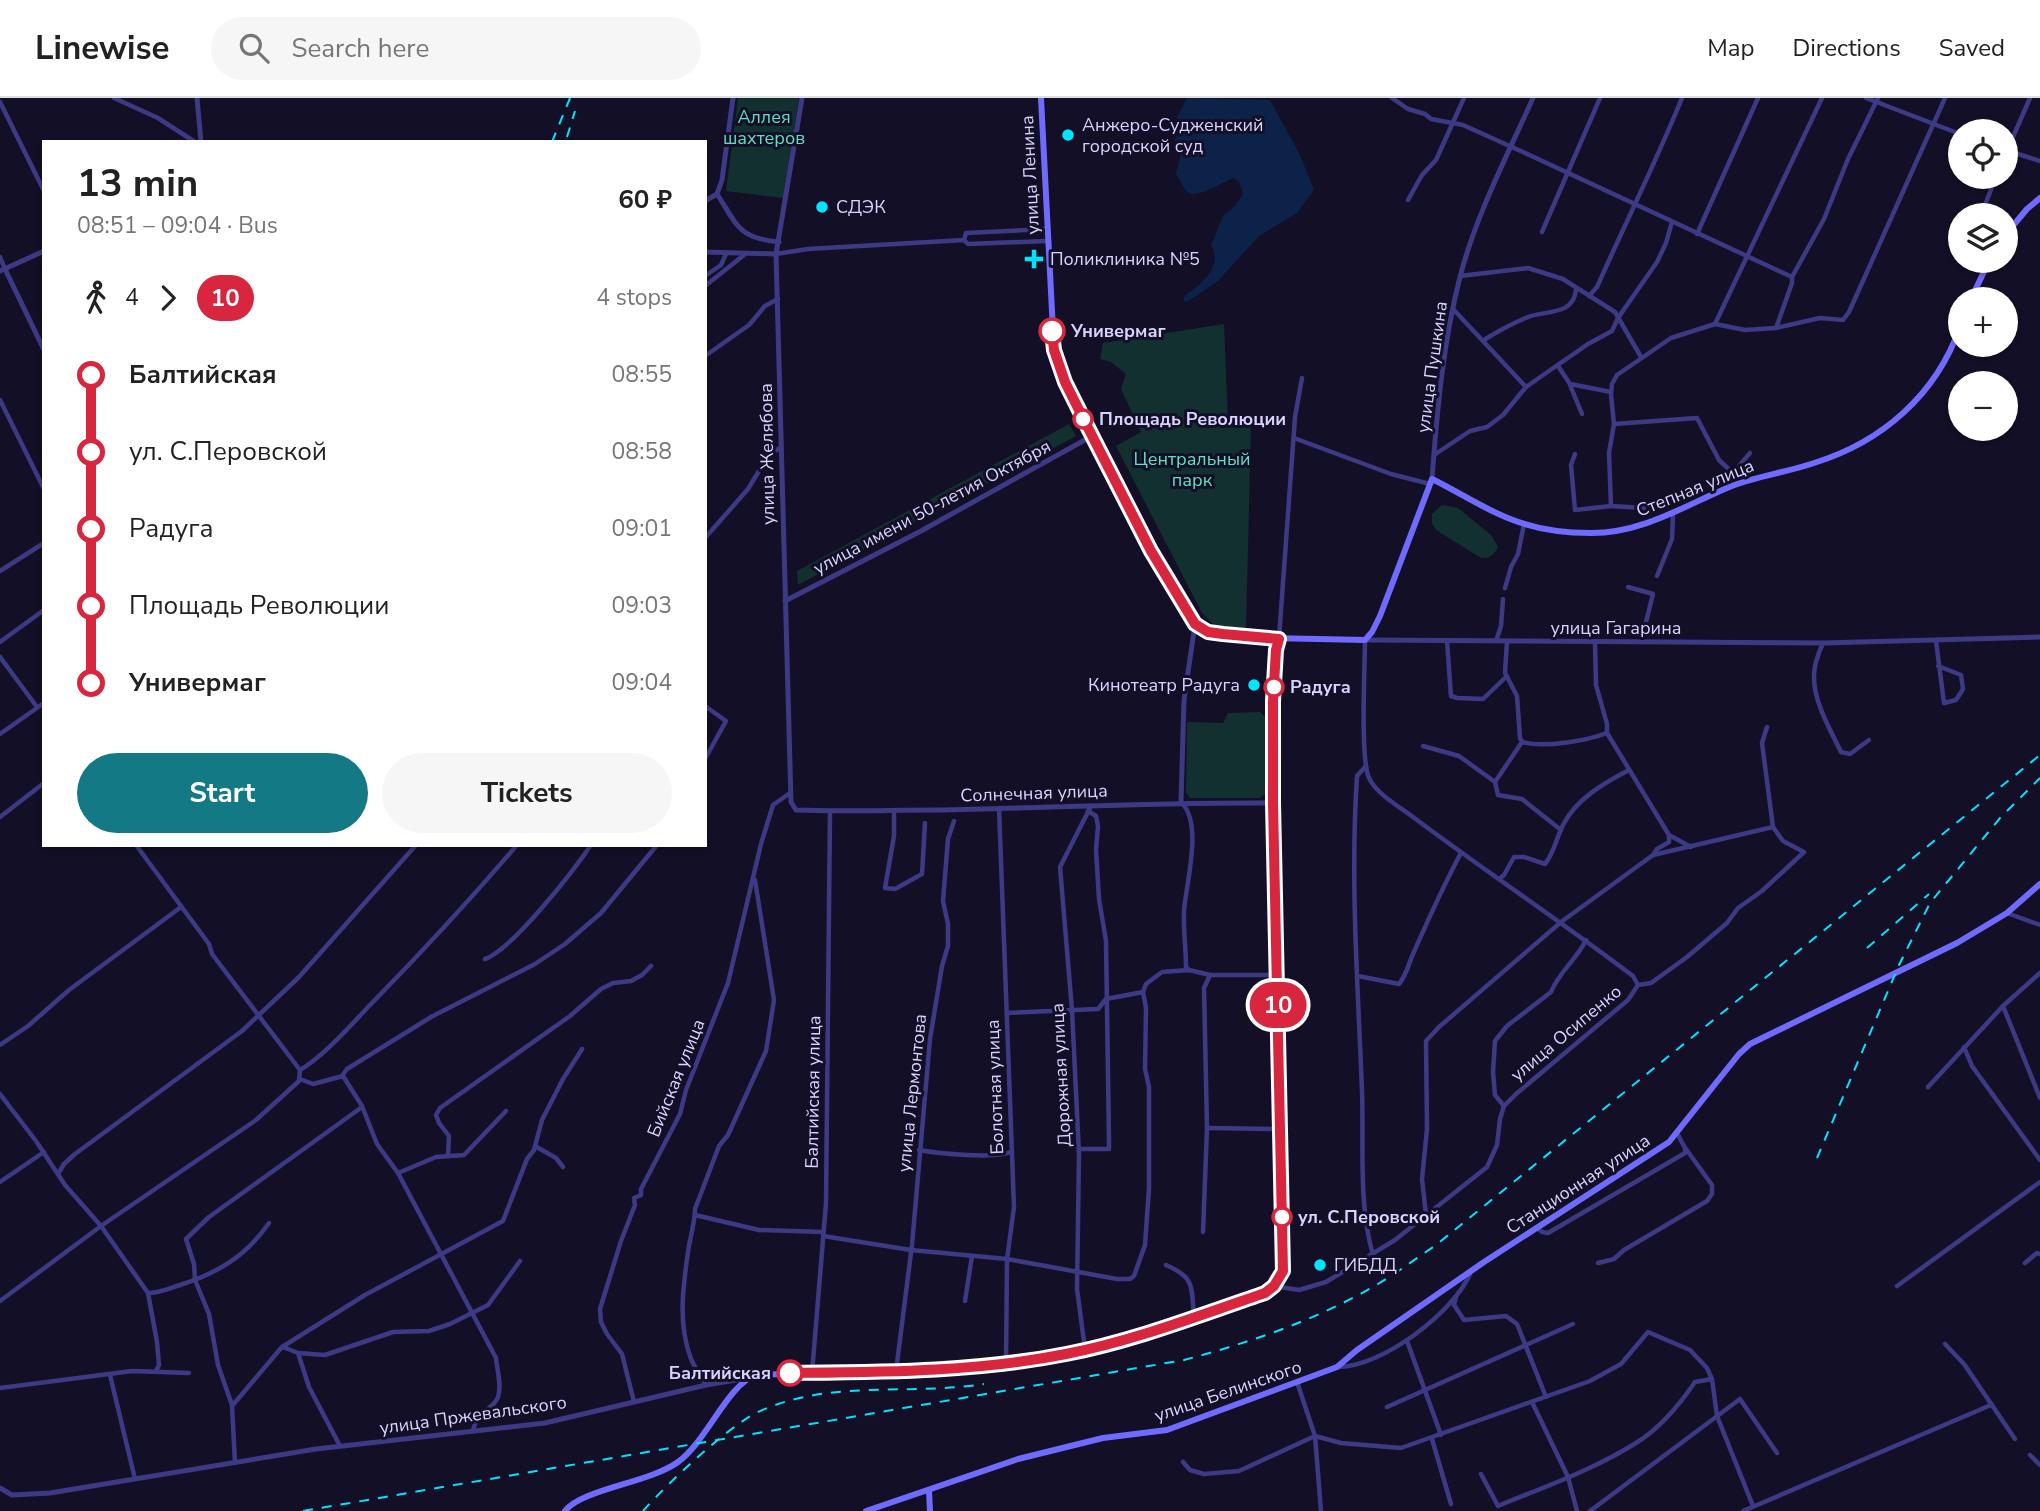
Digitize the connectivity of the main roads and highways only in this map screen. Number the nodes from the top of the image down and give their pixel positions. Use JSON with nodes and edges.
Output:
{"nodes":[{"id":1,"x":1041,"y":98,"type":"edge"},
{"id":2,"x":2040,"y":198,"type":"edge"},
{"id":3,"x":2018,"y":220,"type":"edge"},
{"id":4,"x":1948,"y":353,"type":"edge"},
{"id":5,"x":1431,"y":482,"type":"joint"},
{"id":6,"x":1195,"y":624,"type":"joint"},
{"id":7,"x":1279,"y":639,"type":"junction"},
{"id":8,"x":1365,"y":640,"type":"joint"},
{"id":9,"x":2040,"y":884,"type":"edge"},
{"id":10,"x":1335,"y":1368,"type":"joint"},
{"id":11,"x":929,"y":1490,"type":"junction"},
{"id":12,"x":565,"y":1511,"type":"edge"},
{"id":13,"x":866,"y":1511,"type":"edge"},
{"id":14,"x":930,"y":1511,"type":"edge"}],
"edges":[{"from":1,"to":6,"type":"main road","name":"улица Ленина"},
{"from":2,"to":3,"type":"main road"},
{"from":4,"to":5,"type":"main road","name":"Степная улица"},
{"from":5,"to":8,"type":"main road","name":"улица Пушкина"},
{"from":6,"to":7,"type":"main road","name":"улица Гагарина"},
{"from":7,"to":8,"type":"main road","name":"улица Гагарина"},
{"from":7,"to":12,"type":"main road","name":"улица Пржевальского"},
{"from":9,"to":10,"type":"main road","name":"Станционная улица"},
{"from":10,"to":11,"type":"main road","name":"улица Белинского"},
{"from":11,"to":13,"type":"main road","name":"улица Белинского"},
{"from":11,"to":14,"type":"main road"}]}
